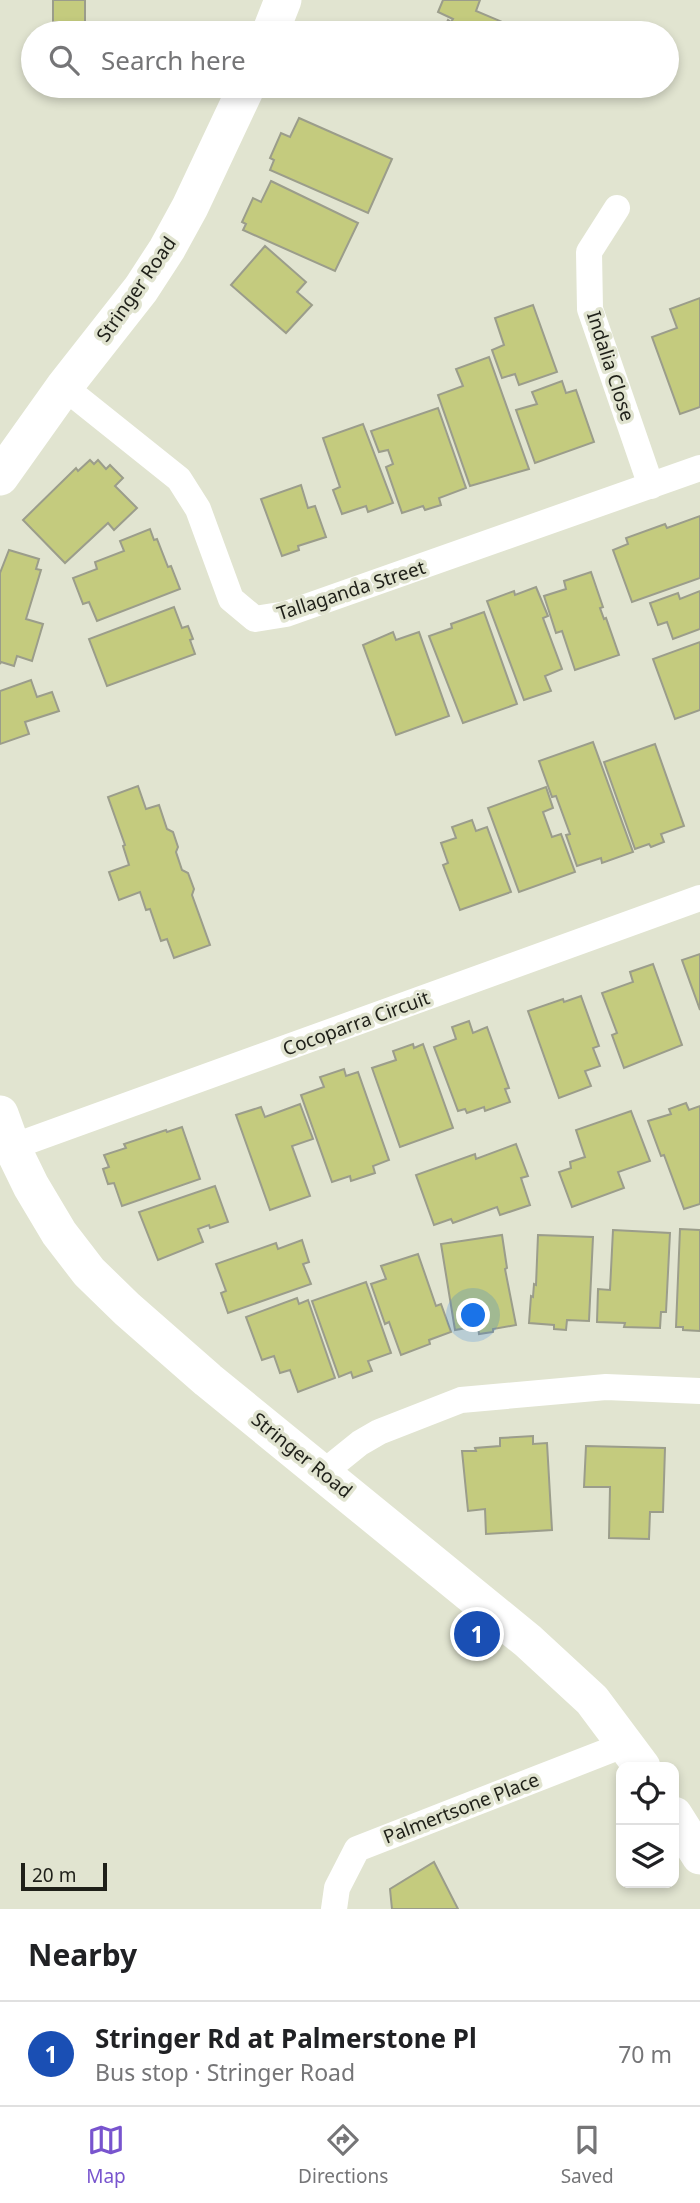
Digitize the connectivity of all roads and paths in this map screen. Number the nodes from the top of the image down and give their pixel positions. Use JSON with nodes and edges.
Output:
{"nodes":[{"id":1,"x":283,"y":0,"type":"edge"},
{"id":2,"x":275,"y":21,"type":"edge"},
{"id":3,"x":241,"y":98,"type":"edge"},
{"id":4,"x":617,"y":208,"type":"dead end"},
{"id":5,"x":64,"y":387,"type":"junction"},
{"id":6,"x":700,"y":468,"type":"edge"},
{"id":7,"x":0,"y":477,"type":"edge"},
{"id":8,"x":651,"y":486,"type":"junction"},
{"id":9,"x":700,"y":898,"type":"edge"},
{"id":10,"x":6,"y":1131,"type":"edge"},
{"id":11,"x":700,"y":1391,"type":"edge"},
{"id":12,"x":324,"y":1472,"type":"junction"},
{"id":13,"x":634,"y":1756,"type":"edge"},
{"id":14,"x":679,"y":1823,"type":"edge"},
{"id":15,"x":700,"y":1856,"type":"edge"},
{"id":16,"x":334,"y":1909,"type":"edge"}],
"edges":[{"from":1,"to":2,"type":"street"},
{"from":3,"to":5,"type":"street","name":"Stringer Road"},
{"from":4,"to":8,"type":"street","name":"Indalia Close"},
{"from":5,"to":7,"type":"street","name":"Stringer Road"},
{"from":5,"to":8,"type":"street","name":"Tallaganda Street"},
{"from":6,"to":8,"type":"street","name":"Tallaganda Street"},
{"from":9,"to":10,"type":"street","name":"Cocoparra Circuit"},
{"from":10,"to":12,"type":"street","name":"Stringer Road"},
{"from":11,"to":12,"type":"street"},
{"from":12,"to":13,"type":"street","name":"Stringer Road"},
{"from":13,"to":16,"type":"street","name":"Palmertsone Place"},
{"from":14,"to":15,"type":"street"}]}
